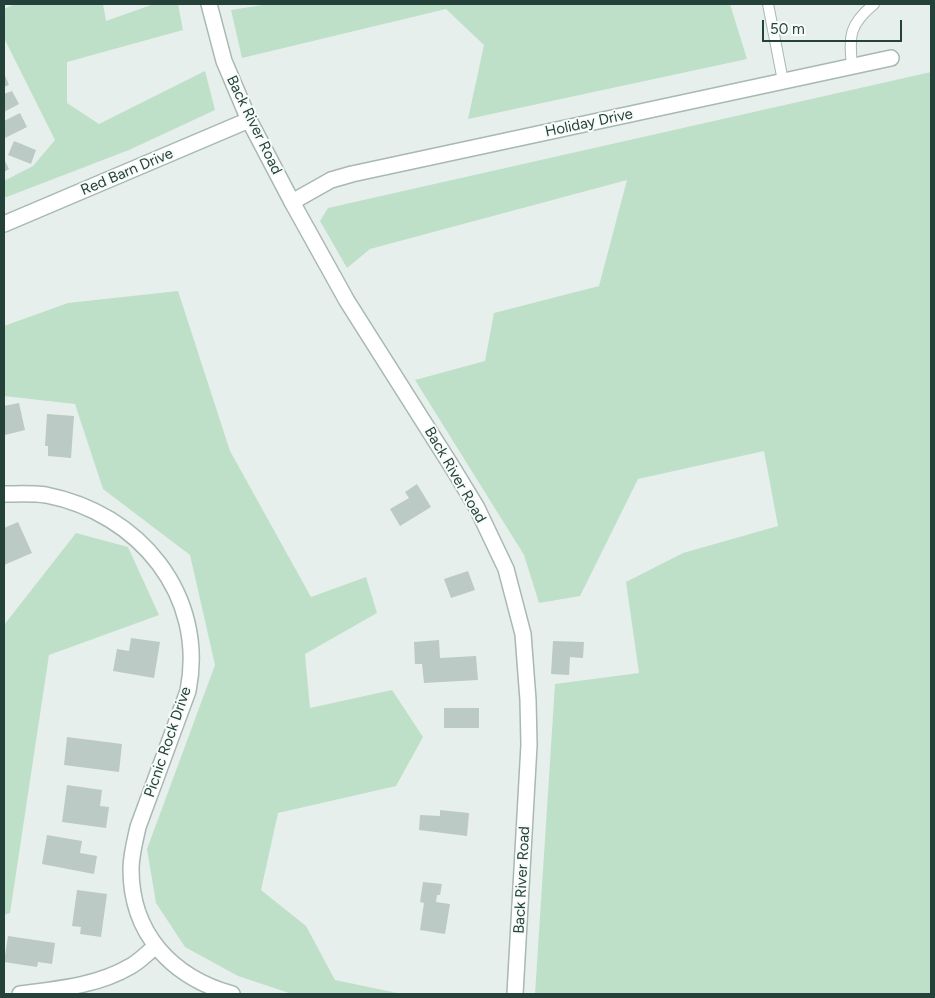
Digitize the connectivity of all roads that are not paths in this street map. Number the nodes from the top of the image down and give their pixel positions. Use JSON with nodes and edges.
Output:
{"nodes":[{"id":1,"x":209,"y":4,"type":"edge"},
{"id":2,"x":768,"y":4,"type":"edge"},
{"id":3,"x":874,"y":4,"type":"edge"},
{"id":4,"x":891,"y":58,"type":"dead end"},
{"id":5,"x":852,"y":66,"type":"junction"},
{"id":6,"x":783,"y":81,"type":"junction"},
{"id":7,"x":249,"y":120,"type":"junction"},
{"id":8,"x":292,"y":202,"type":"junction"},
{"id":9,"x":4,"y":224,"type":"edge"},
{"id":10,"x":4,"y":494,"type":"edge"},
{"id":11,"x":155,"y":947,"type":"junction"},
{"id":12,"x":20,"y":994,"type":"edge"},
{"id":13,"x":232,"y":994,"type":"edge"},
{"id":14,"x":515,"y":994,"type":"edge"}],
"edges":[{"from":1,"to":7,"type":"street","name":"Back River Road"},
{"from":2,"to":6,"type":"lane"},
{"from":3,"to":5,"type":"lane"},
{"from":4,"to":5,"type":"street","name":"Holiday Drive"},
{"from":5,"to":6,"type":"street","name":"Holiday Drive"},
{"from":6,"to":8,"type":"street","name":"Holiday Drive"},
{"from":7,"to":8,"type":"street","name":"Back River Road"},
{"from":7,"to":9,"type":"street","name":"Red Barn Drive"},
{"from":8,"to":14,"type":"street","name":"Back River Road"},
{"from":10,"to":11,"type":"street","name":"Picnic Rock Drive"},
{"from":11,"to":12,"type":"street"},
{"from":11,"to":13,"type":"street","name":"Picnic Rock Drive"}]}
